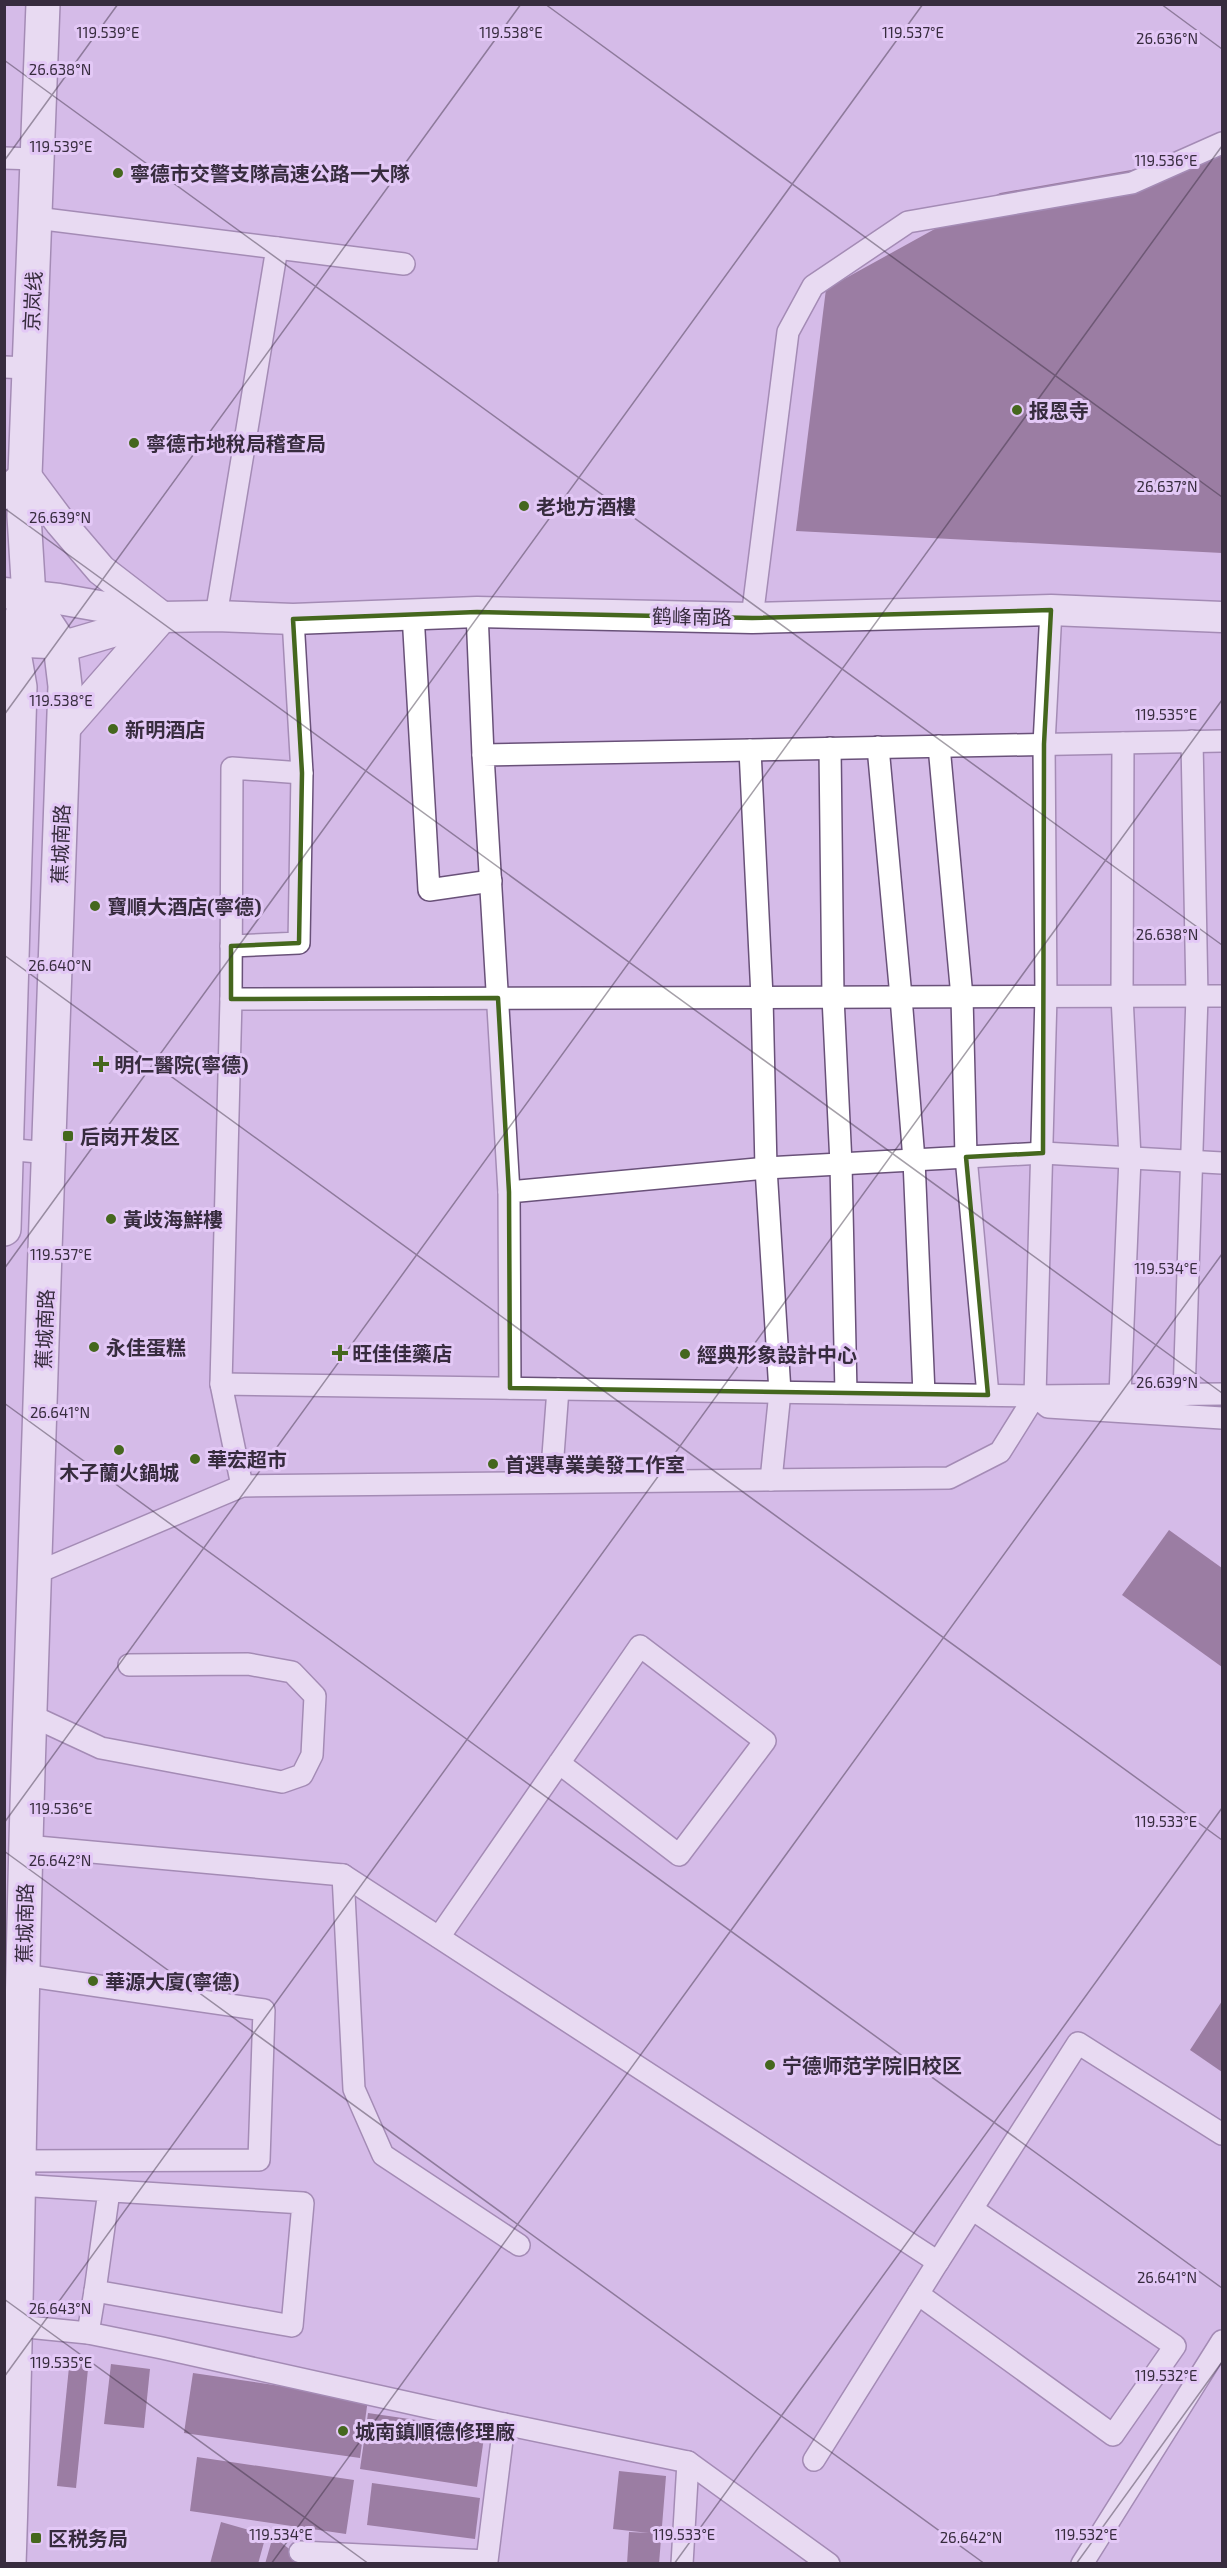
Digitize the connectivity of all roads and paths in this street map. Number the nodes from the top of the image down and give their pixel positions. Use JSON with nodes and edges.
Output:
{"nodes":[{"id":1,"x":43,"y":4,"type":"edge"},
{"id":2,"x":1222,"y":143,"type":"edge"},
{"id":3,"x":4,"y":158,"type":"edge"},
{"id":4,"x":38,"y":159,"type":"junction"},
{"id":5,"x":36,"y":218,"type":"junction"},
{"id":6,"x":277,"y":248,"type":"junction"},
{"id":7,"x":404,"y":264,"type":"dead end"},
{"id":8,"x":17,"y":368,"type":"edge"},
{"id":9,"x":15,"y":485,"type":"edge"},
{"id":10,"x":17,"y":595,"type":"edge"},
{"id":11,"x":1051,"y":610,"type":"junction"},
{"id":12,"x":477,"y":612,"type":"junction"},
{"id":13,"x":413,"y":614,"type":"junction"},
{"id":14,"x":216,"y":616,"type":"junction"},
{"id":15,"x":162,"y":617,"type":"junction"},
{"id":16,"x":1222,"y":617,"type":"edge"},
{"id":17,"x":752,"y":618,"type":"junction"},
{"id":18,"x":293,"y":619,"type":"junction"},
{"id":19,"x":8,"y":641,"type":"edge"},
{"id":20,"x":60,"y":644,"type":"junction"},
{"id":21,"x":12,"y":724,"type":"edge"},
{"id":22,"x":64,"y":729,"type":"junction"},
{"id":23,"x":1192,"y":741,"type":"junction"},
{"id":24,"x":1222,"y":741,"type":"edge"},
{"id":25,"x":1123,"y":743,"type":"junction"},
{"id":26,"x":1044,"y":744,"type":"junction"},
{"id":27,"x":939,"y":746,"type":"junction"},
{"id":28,"x":878,"y":747,"type":"junction"},
{"id":29,"x":830,"y":748,"type":"junction"},
{"id":30,"x":750,"y":750,"type":"junction"},
{"id":31,"x":483,"y":755,"type":"junction"},
{"id":32,"x":302,"y":773,"type":"junction"},
{"id":33,"x":491,"y":881,"type":"junction"},
{"id":34,"x":231,"y":946,"type":"junction"},
{"id":35,"x":962,"y":996,"type":"junction"},
{"id":36,"x":1046,"y":996,"type":"junction"},
{"id":37,"x":1122,"y":996,"type":"junction"},
{"id":38,"x":1197,"y":996,"type":"junction"},
{"id":39,"x":1222,"y":996,"type":"edge"},
{"id":40,"x":762,"y":997,"type":"junction"},
{"id":41,"x":833,"y":997,"type":"junction"},
{"id":42,"x":901,"y":997,"type":"junction"},
{"id":43,"x":498,"y":998,"type":"junction"},
{"id":44,"x":231,"y":999,"type":"junction"},
{"id":45,"x":6,"y":1149,"type":"edge"},
{"id":46,"x":50,"y":1153,"type":"junction"},
{"id":47,"x":1043,"y":1153,"type":"junction"},
{"id":48,"x":966,"y":1157,"type":"junction"},
{"id":49,"x":1130,"y":1158,"type":"junction"},
{"id":50,"x":914,"y":1160,"type":"junction"},
{"id":51,"x":1192,"y":1161,"type":"junction"},
{"id":52,"x":1222,"y":1162,"type":"edge"},
{"id":53,"x":841,"y":1164,"type":"junction"},
{"id":54,"x":766,"y":1168,"type":"junction"},
{"id":55,"x":509,"y":1192,"type":"junction"},
{"id":56,"x":4,"y":1228,"type":"edge"},
{"id":57,"x":220,"y":1384,"type":"junction"},
{"id":58,"x":510,"y":1388,"type":"junction"},
{"id":59,"x":558,"y":1389,"type":"junction"},
{"id":60,"x":780,"y":1392,"type":"junction"},
{"id":61,"x":846,"y":1393,"type":"junction"},
{"id":62,"x":924,"y":1394,"type":"junction"},
{"id":63,"x":1222,"y":1394,"type":"edge"},
{"id":64,"x":988,"y":1395,"type":"junction"},
{"id":65,"x":1120,"y":1395,"type":"junction"},
{"id":66,"x":1184,"y":1395,"type":"junction"},
{"id":67,"x":1035,"y":1396,"type":"junction"},
{"id":68,"x":1222,"y":1418,"type":"edge"},
{"id":69,"x":771,"y":1480,"type":"junction"},
{"id":70,"x":551,"y":1482,"type":"junction"},
{"id":71,"x":242,"y":1486,"type":"junction"},
{"id":72,"x":36,"y":1573,"type":"junction"},
{"id":73,"x":129,"y":1665,"type":"dead end"},
{"id":74,"x":30,"y":1715,"type":"junction"},
{"id":75,"x":559,"y":1763,"type":"junction"},
{"id":76,"x":26,"y":1846,"type":"junction"},
{"id":77,"x":343,"y":1875,"type":"junction"},
{"id":78,"x":439,"y":1937,"type":"junction"},
{"id":79,"x":23,"y":1975,"type":"junction"},
{"id":80,"x":1222,"y":2134,"type":"edge"},
{"id":81,"x":18,"y":2173,"type":"junction"},
{"id":82,"x":109,"y":2191,"type":"junction"},
{"id":83,"x":972,"y":2210,"type":"junction"},
{"id":84,"x":519,"y":2245,"type":"dead end"},
{"id":85,"x":938,"y":2262,"type":"junction"},
{"id":86,"x":95,"y":2291,"type":"junction"},
{"id":87,"x":918,"y":2295,"type":"junction"},
{"id":88,"x":17,"y":2326,"type":"junction"},
{"id":89,"x":88,"y":2333,"type":"junction"},
{"id":90,"x":1222,"y":2341,"type":"edge"},
{"id":91,"x":504,"y":2424,"type":"junction"},
{"id":92,"x":814,"y":2460,"type":"dead end"},
{"id":93,"x":687,"y":2462,"type":"junction"},
{"id":94,"x":300,"y":2552,"type":"dead end"},
{"id":95,"x":9,"y":2564,"type":"edge"},
{"id":96,"x":682,"y":2564,"type":"edge"},
{"id":97,"x":829,"y":2564,"type":"edge"},
{"id":98,"x":1082,"y":2564,"type":"edge"}],
"edges":[{"from":1,"to":4,"type":"highway","name":"京岚线"},
{"from":2,"to":17,"type":"street"},
{"from":3,"to":4,"type":"street"},
{"from":4,"to":5,"type":"highway","name":"京岚线"},
{"from":5,"to":6,"type":"street"},
{"from":5,"to":8,"type":"highway","name":"京岚线"},
{"from":6,"to":7,"type":"street"},
{"from":6,"to":14,"type":"street"},
{"from":8,"to":9,"type":"highway","name":"京岚线"},
{"from":9,"to":10,"type":"highway","name":"京岚线"},
{"from":9,"to":15,"type":"street"},
{"from":10,"to":15,"type":"street"},
{"from":10,"to":19,"type":"highway"},
{"from":10,"to":20,"type":"highway","name":"蕉城南路"},
{"from":11,"to":16,"type":"street","name":"鹤峰南路"},
{"from":11,"to":17,"type":"street","name":"鹤峰南路"},
{"from":11,"to":26,"type":"street"},
{"from":12,"to":13,"type":"street","name":"鹤峰南路"},
{"from":12,"to":17,"type":"street","name":"鹤峰南路"},
{"from":12,"to":31,"type":"street"},
{"from":13,"to":18,"type":"street","name":"鹤峰南路"},
{"from":13,"to":33,"type":"street"},
{"from":14,"to":15,"type":"street","name":"鹤峰南路"},
{"from":14,"to":18,"type":"street","name":"鹤峰南路"},
{"from":15,"to":20,"type":"street"},
{"from":15,"to":22,"type":"street"},
{"from":18,"to":32,"type":"street"},
{"from":19,"to":20,"type":"street"},
{"from":19,"to":21,"type":"highway"},
{"from":20,"to":22,"type":"highway","name":"蕉城南路"},
{"from":21,"to":45,"type":"highway"},
{"from":22,"to":46,"type":"highway","name":"蕉城南路"},
{"from":23,"to":24,"type":"street"},
{"from":23,"to":25,"type":"street"},
{"from":23,"to":38,"type":"street"},
{"from":25,"to":26,"type":"street"},
{"from":25,"to":37,"type":"street"},
{"from":26,"to":27,"type":"street"},
{"from":26,"to":36,"type":"street"},
{"from":27,"to":28,"type":"street"},
{"from":27,"to":35,"type":"street"},
{"from":28,"to":29,"type":"street"},
{"from":28,"to":42,"type":"street"},
{"from":29,"to":30,"type":"street"},
{"from":29,"to":41,"type":"street"},
{"from":30,"to":31,"type":"street"},
{"from":30,"to":40,"type":"street"},
{"from":31,"to":33,"type":"street"},
{"from":32,"to":34,"type":"street"},
{"from":32,"to":34,"type":"street"},
{"from":33,"to":43,"type":"street"},
{"from":34,"to":44,"type":"street"},
{"from":35,"to":36,"type":"street"},
{"from":35,"to":42,"type":"street"},
{"from":35,"to":48,"type":"street"},
{"from":36,"to":37,"type":"street"},
{"from":36,"to":47,"type":"street"},
{"from":37,"to":38,"type":"street"},
{"from":37,"to":49,"type":"street"},
{"from":38,"to":39,"type":"street"},
{"from":38,"to":51,"type":"street"},
{"from":40,"to":41,"type":"street"},
{"from":40,"to":43,"type":"street"},
{"from":40,"to":54,"type":"street"},
{"from":41,"to":42,"type":"street"},
{"from":41,"to":53,"type":"street"},
{"from":42,"to":50,"type":"street"},
{"from":43,"to":44,"type":"street"},
{"from":43,"to":55,"type":"street"},
{"from":44,"to":57,"type":"street"},
{"from":45,"to":46,"type":"street"},
{"from":45,"to":56,"type":"highway"},
{"from":46,"to":72,"type":"highway","name":"蕉城南路"},
{"from":47,"to":48,"type":"street"},
{"from":47,"to":49,"type":"street"},
{"from":47,"to":67,"type":"street"},
{"from":48,"to":50,"type":"street"},
{"from":48,"to":64,"type":"street"},
{"from":49,"to":51,"type":"street"},
{"from":49,"to":65,"type":"street"},
{"from":50,"to":53,"type":"street"},
{"from":50,"to":62,"type":"street"},
{"from":51,"to":52,"type":"street"},
{"from":51,"to":66,"type":"street"},
{"from":53,"to":54,"type":"street"},
{"from":53,"to":61,"type":"street"},
{"from":54,"to":55,"type":"street"},
{"from":54,"to":60,"type":"street"},
{"from":55,"to":58,"type":"street"},
{"from":57,"to":58,"type":"street"},
{"from":57,"to":71,"type":"street"},
{"from":58,"to":59,"type":"street"},
{"from":59,"to":60,"type":"street"},
{"from":59,"to":70,"type":"street"},
{"from":60,"to":61,"type":"street"},
{"from":60,"to":69,"type":"street"},
{"from":61,"to":62,"type":"street"},
{"from":62,"to":64,"type":"street"},
{"from":63,"to":66,"type":"street"},
{"from":64,"to":67,"type":"street"},
{"from":65,"to":66,"type":"street"},
{"from":65,"to":67,"type":"street"},
{"from":67,"to":68,"type":"street"},
{"from":67,"to":69,"type":"street"},
{"from":69,"to":70,"type":"street"},
{"from":70,"to":71,"type":"street"},
{"from":71,"to":72,"type":"street"},
{"from":72,"to":74,"type":"highway","name":"蕉城南路"},
{"from":73,"to":74,"type":"street"},
{"from":74,"to":76,"type":"highway","name":"蕉城南路"},
{"from":75,"to":75,"type":"street"},
{"from":75,"to":78,"type":"street"},
{"from":76,"to":77,"type":"street"},
{"from":76,"to":79,"type":"highway","name":"蕉城南路"},
{"from":77,"to":78,"type":"street"},
{"from":77,"to":84,"type":"street"},
{"from":78,"to":85,"type":"street"},
{"from":79,"to":81,"type":"highway","name":"蕉城南路"},
{"from":79,"to":81,"type":"street"},
{"from":80,"to":83,"type":"street"},
{"from":81,"to":82,"type":"street"},
{"from":81,"to":88,"type":"highway","name":"蕉城南路"},
{"from":82,"to":86,"type":"street"},
{"from":82,"to":86,"type":"street"},
{"from":83,"to":85,"type":"street"},
{"from":83,"to":87,"type":"street"},
{"from":85,"to":87,"type":"street"},
{"from":86,"to":89,"type":"street"},
{"from":87,"to":92,"type":"street"},
{"from":88,"to":89,"type":"street"},
{"from":88,"to":95,"type":"highway","name":"蕉城南路"},
{"from":89,"to":91,"type":"street"},
{"from":90,"to":98,"type":"street"},
{"from":91,"to":93,"type":"street"},
{"from":91,"to":94,"type":"street"},
{"from":93,"to":96,"type":"street"},
{"from":93,"to":97,"type":"street"}]}
